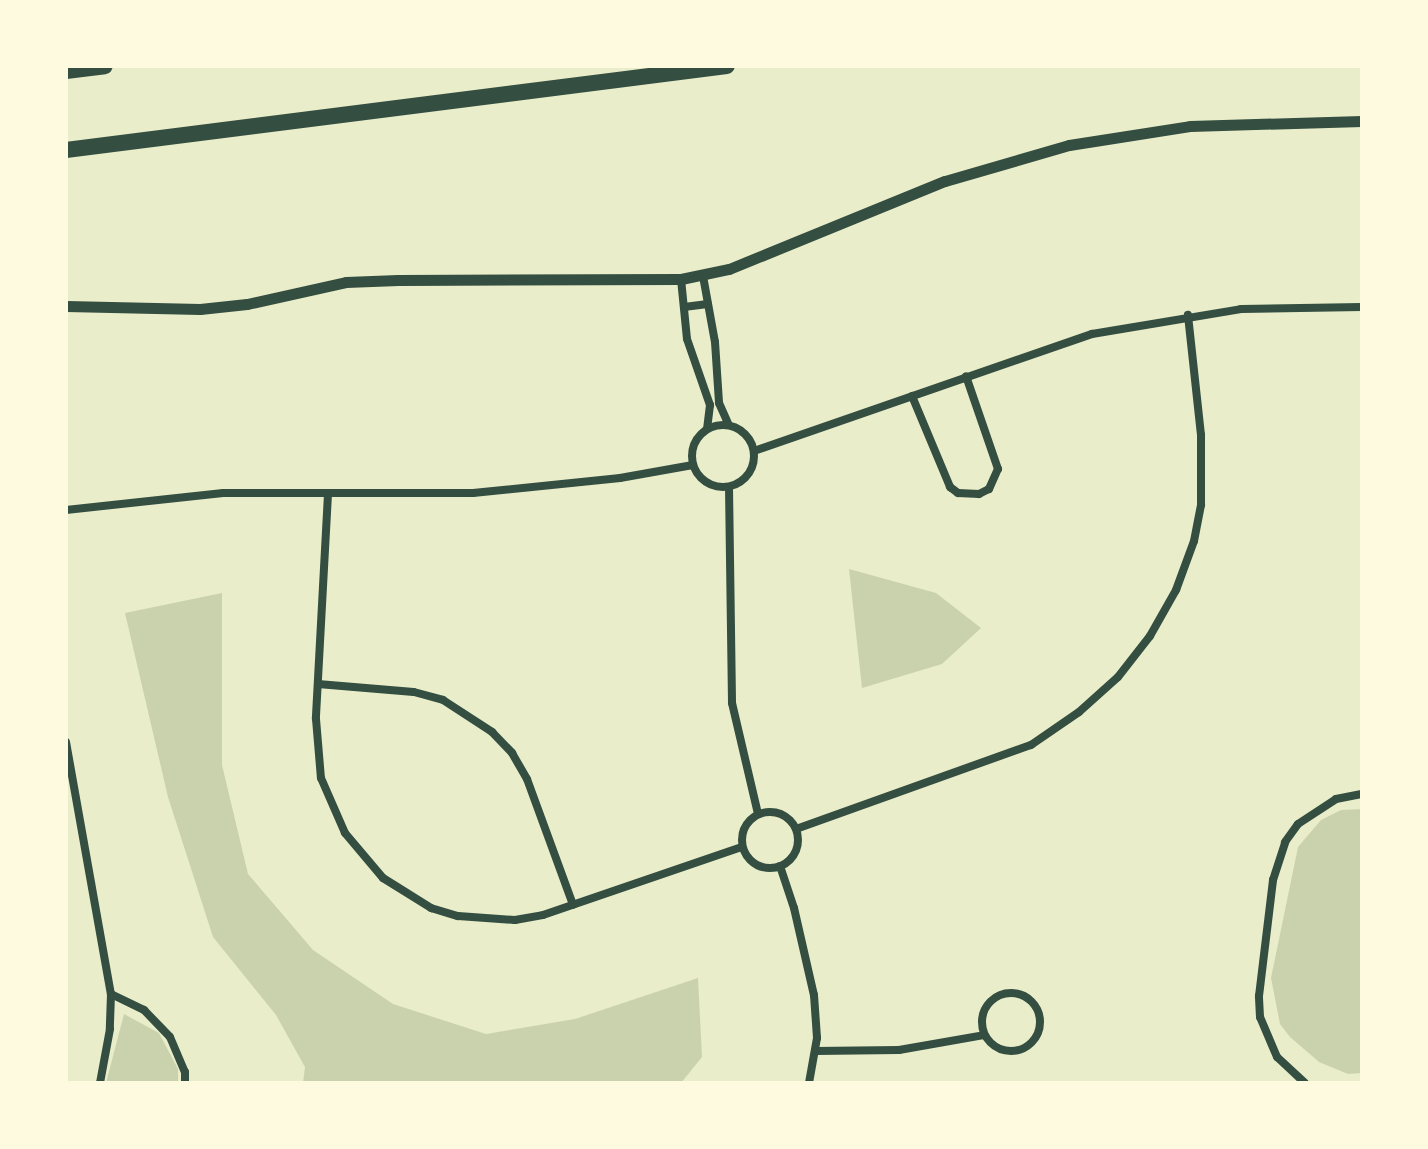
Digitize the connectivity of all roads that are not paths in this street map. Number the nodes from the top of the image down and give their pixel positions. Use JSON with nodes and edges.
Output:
{"nodes":[{"id":1,"x":105,"y":66,"type":"edge"},
{"id":2,"x":727,"y":66,"type":"edge"},
{"id":3,"x":706,"y":67,"type":"edge"},
{"id":4,"x":66,"y":71,"type":"edge"},
{"id":5,"x":1362,"y":121,"type":"edge"},
{"id":6,"x":66,"y":150,"type":"edge"},
{"id":7,"x":703,"y":276,"type":"junction"},
{"id":8,"x":681,"y":279,"type":"junction"},
{"id":9,"x":708,"y":304,"type":"junction"},
{"id":10,"x":66,"y":306,"type":"edge"},
{"id":11,"x":684,"y":307,"type":"junction"},
{"id":12,"x":1362,"y":307,"type":"edge"},
{"id":13,"x":1188,"y":315,"type":"junction"},
{"id":14,"x":966,"y":376,"type":"junction"},
{"id":15,"x":716,"y":382,"type":"junction"},
{"id":16,"x":704,"y":384,"type":"junction"},
{"id":17,"x":912,"y":396,"type":"junction"},
{"id":18,"x":729,"y":425,"type":"junction"},
{"id":19,"x":707,"y":429,"type":"junction"},
{"id":20,"x":754,"y":451,"type":"junction"},
{"id":21,"x":693,"y":465,"type":"junction"},
{"id":22,"x":729,"y":487,"type":"junction"},
{"id":23,"x":328,"y":494,"type":"junction"},
{"id":24,"x":66,"y":510,"type":"edge"},
{"id":25,"x":318,"y":684,"type":"junction"},
{"id":26,"x":66,"y":742,"type":"edge"},
{"id":27,"x":1362,"y":794,"type":"edge"},
{"id":28,"x":758,"y":814,"type":"junction"},
{"id":29,"x":796,"y":829,"type":"junction"},
{"id":30,"x":742,"y":847,"type":"junction"},
{"id":31,"x":780,"y":866,"type":"junction"},
{"id":32,"x":573,"y":905,"type":"junction"},
{"id":33,"x":111,"y":994,"type":"junction"},
{"id":34,"x":984,"y":1035,"type":"junction"},
{"id":35,"x":815,"y":1051,"type":"junction"},
{"id":36,"x":100,"y":1083,"type":"edge"},
{"id":37,"x":185,"y":1083,"type":"edge"},
{"id":38,"x":809,"y":1083,"type":"edge"},
{"id":39,"x":1305,"y":1083,"type":"edge"}],
"edges":[{"from":1,"to":4,"type":"highway"},
{"from":2,"to":3,"type":"highway"},
{"from":3,"to":6,"type":"highway"},
{"from":5,"to":7,"type":"street"},
{"from":7,"to":8,"type":"street"},
{"from":7,"to":9,"type":"street"},
{"from":8,"to":10,"type":"street"},
{"from":8,"to":11,"type":"street"},
{"from":9,"to":11,"type":"street"},
{"from":9,"to":15,"type":"street"},
{"from":11,"to":16,"type":"street"},
{"from":12,"to":13,"type":"street"},
{"from":13,"to":14,"type":"street"},
{"from":13,"to":29,"type":"street"},
{"from":14,"to":17,"type":"street"},
{"from":14,"to":17,"type":"street"},
{"from":15,"to":16,"type":"street"},
{"from":15,"to":18,"type":"street"},
{"from":16,"to":19,"type":"street"},
{"from":17,"to":20,"type":"street"},
{"from":18,"to":19,"type":"street"},
{"from":18,"to":20,"type":"street"},
{"from":19,"to":21,"type":"street"},
{"from":20,"to":22,"type":"street"},
{"from":21,"to":22,"type":"street"},
{"from":21,"to":23,"type":"street"},
{"from":22,"to":28,"type":"street"},
{"from":23,"to":24,"type":"street"},
{"from":23,"to":25,"type":"street"},
{"from":25,"to":32,"type":"street"},
{"from":25,"to":32,"type":"street"},
{"from":26,"to":33,"type":"street"},
{"from":27,"to":39,"type":"street"},
{"from":28,"to":29,"type":"street"},
{"from":28,"to":30,"type":"street"},
{"from":29,"to":31,"type":"street"},
{"from":30,"to":31,"type":"street"},
{"from":30,"to":32,"type":"street"},
{"from":31,"to":35,"type":"street"},
{"from":33,"to":36,"type":"street"},
{"from":33,"to":37,"type":"street"},
{"from":34,"to":34,"type":"street"},
{"from":34,"to":35,"type":"street"},
{"from":35,"to":38,"type":"street"}]}
